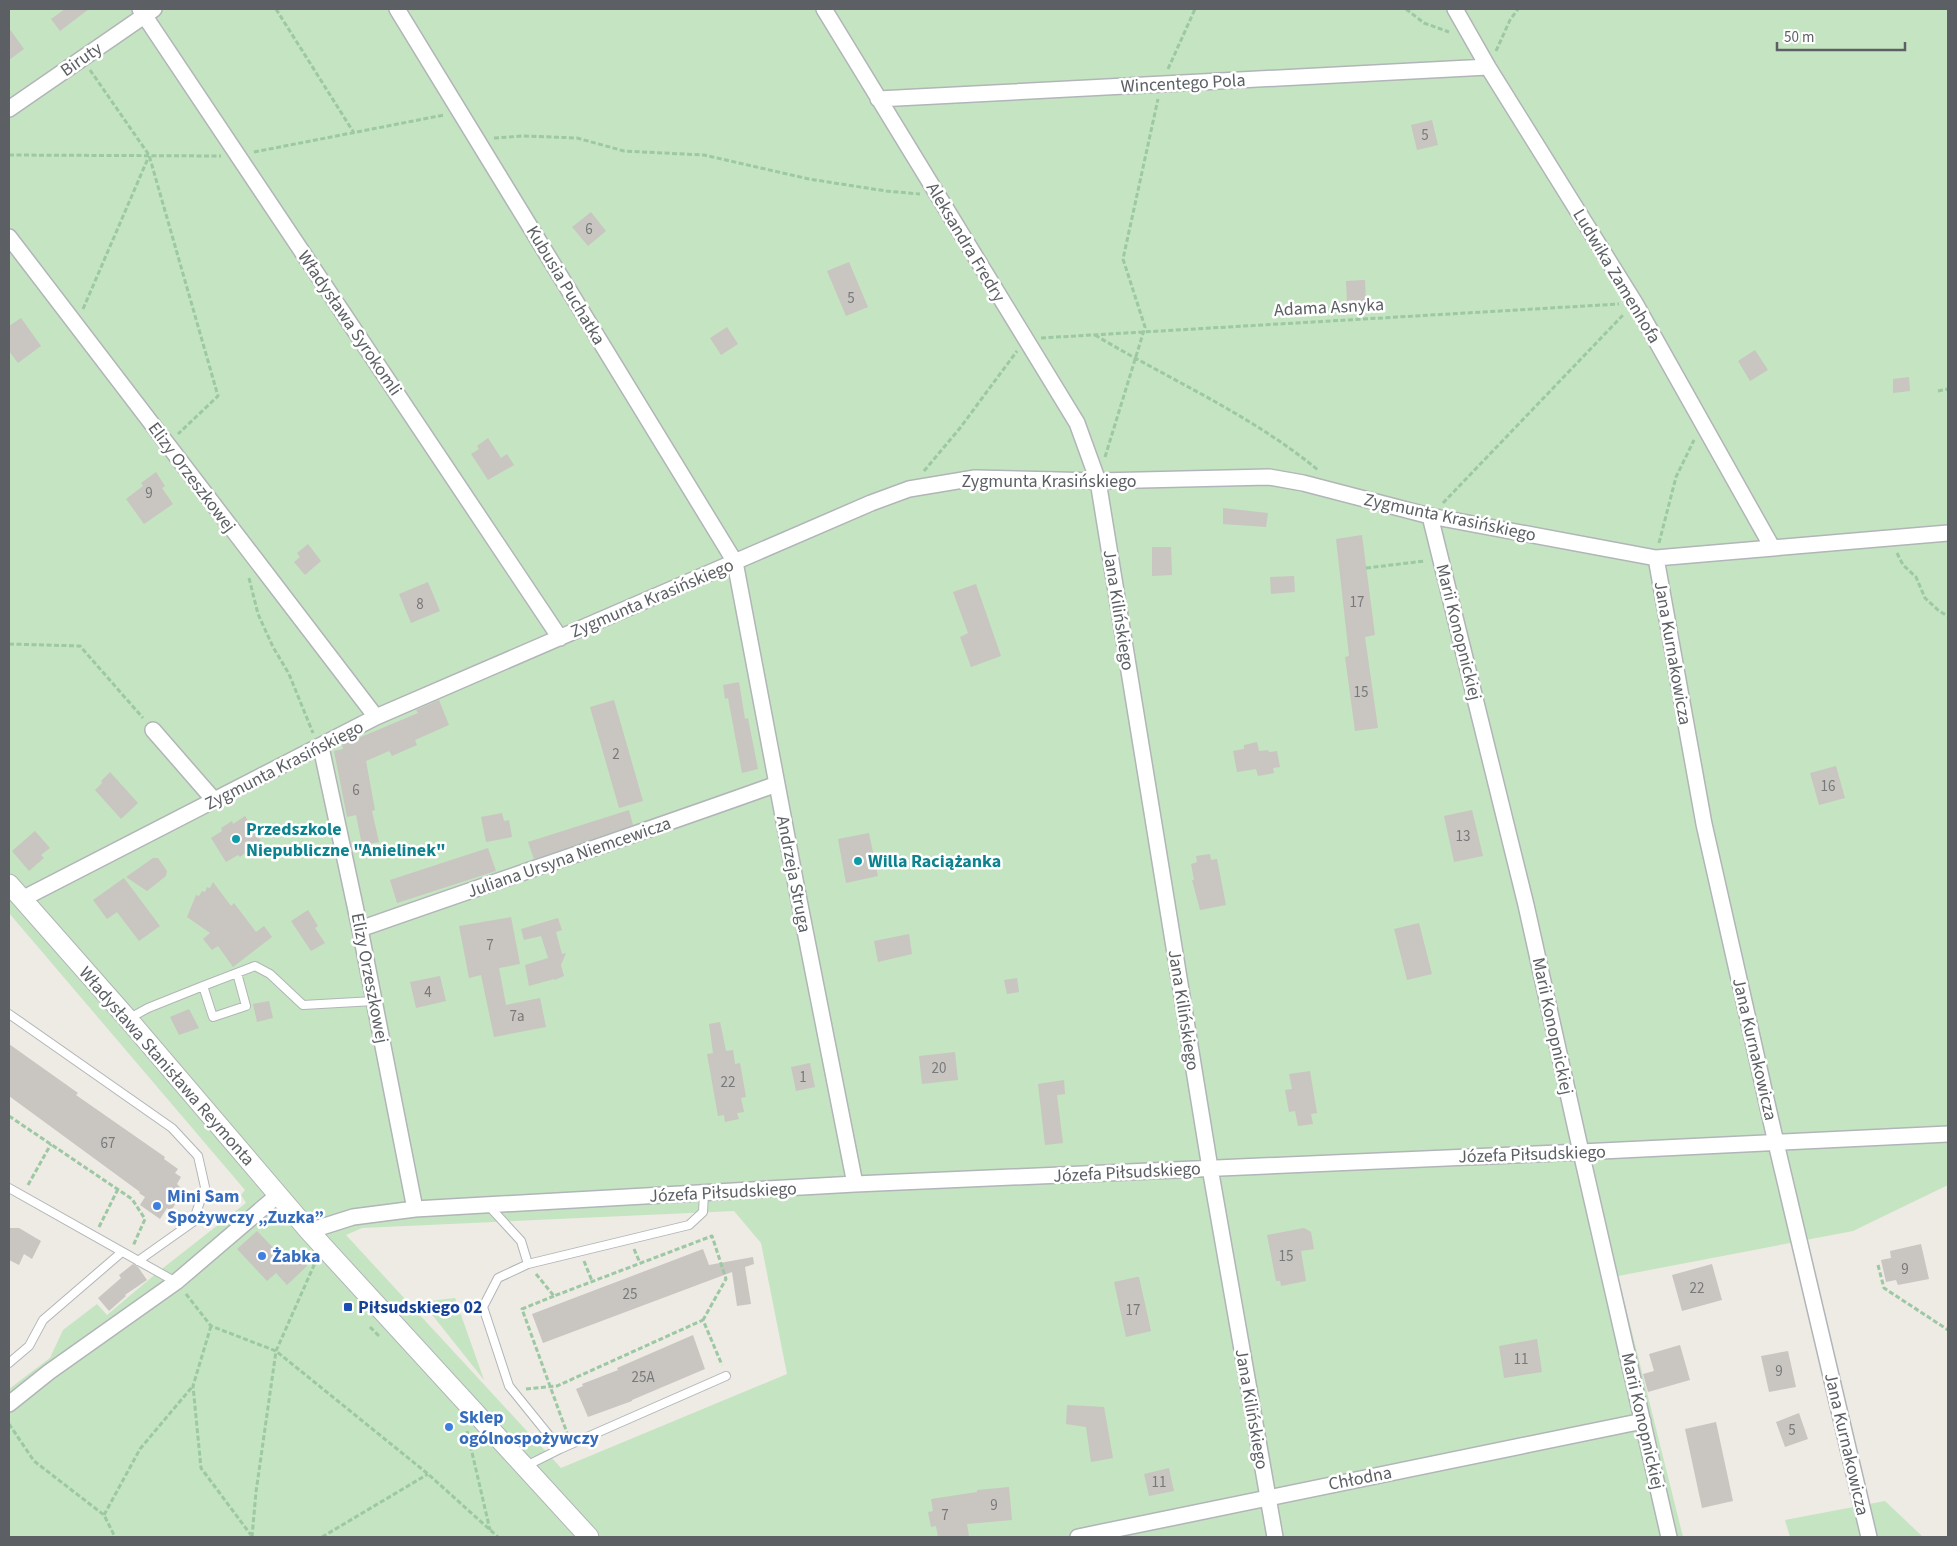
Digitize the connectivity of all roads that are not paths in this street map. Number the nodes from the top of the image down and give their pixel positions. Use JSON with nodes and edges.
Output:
{"nodes":[{"id":1,"x":397,"y":9,"type":"edge"},
{"id":2,"x":824,"y":9,"type":"edge"},
{"id":3,"x":1455,"y":9,"type":"edge"},
{"id":4,"x":146,"y":11,"type":"edge"},
{"id":5,"x":1488,"y":67,"type":"junction"},
{"id":6,"x":878,"y":98,"type":"junction"},
{"id":7,"x":9,"y":109,"type":"edge"},
{"id":8,"x":9,"y":238,"type":"edge"},
{"id":9,"x":1098,"y":481,"type":"junction"},
{"id":10,"x":1430,"y":516,"type":"junction"},
{"id":11,"x":1948,"y":533,"type":"edge"},
{"id":12,"x":1772,"y":547,"type":"junction"},
{"id":13,"x":1656,"y":558,"type":"junction"},
{"id":14,"x":736,"y":562,"type":"junction"},
{"id":15,"x":560,"y":638,"type":"junction"},
{"id":16,"x":376,"y":717,"type":"junction"},
{"id":17,"x":153,"y":730,"type":"road end"},
{"id":18,"x":320,"y":747,"type":"junction"},
{"id":19,"x":777,"y":784,"type":"junction"},
{"id":20,"x":214,"y":800,"type":"junction"},
{"id":21,"x":9,"y":884,"type":"edge"},
{"id":22,"x":22,"y":899,"type":"junction"},
{"id":23,"x":360,"y":929,"type":"junction"},
{"id":24,"x":237,"y":973,"type":"junction"},
{"id":25,"x":203,"y":986,"type":"junction"},
{"id":26,"x":374,"y":1001,"type":"junction"},
{"id":27,"x":9,"y":1014,"type":"edge"},
{"id":28,"x":128,"y":1018,"type":"junction"},
{"id":29,"x":1948,"y":1134,"type":"edge"},
{"id":30,"x":1776,"y":1143,"type":"junction"},
{"id":31,"x":1581,"y":1152,"type":"junction"},
{"id":32,"x":1210,"y":1168,"type":"junction"},
{"id":33,"x":855,"y":1184,"type":"junction"},
{"id":34,"x":9,"y":1188,"type":"edge"},
{"id":35,"x":704,"y":1193,"type":"junction"},
{"id":36,"x":278,"y":1195,"type":"junction"},
{"id":37,"x":488,"y":1205,"type":"junction"},
{"id":38,"x":415,"y":1210,"type":"junction"},
{"id":39,"x":309,"y":1231,"type":"junction"},
{"id":40,"x":125,"y":1254,"type":"junction"},
{"id":41,"x":138,"y":1261,"type":"junction"},
{"id":42,"x":528,"y":1264,"type":"junction"},
{"id":43,"x":176,"y":1282,"type":"junction"},
{"id":44,"x":9,"y":1363,"type":"edge"},
{"id":45,"x":726,"y":1376,"type":"road end"},
{"id":46,"x":9,"y":1404,"type":"edge"},
{"id":47,"x":1643,"y":1421,"type":"junction"},
{"id":48,"x":560,"y":1449,"type":"junction"},
{"id":49,"x":524,"y":1467,"type":"junction"},
{"id":50,"x":1268,"y":1497,"type":"junction"},
{"id":51,"x":589,"y":1537,"type":"edge"},
{"id":52,"x":1078,"y":1537,"type":"edge"},
{"id":53,"x":1274,"y":1537,"type":"edge"},
{"id":54,"x":1669,"y":1537,"type":"edge"},
{"id":55,"x":1869,"y":1537,"type":"edge"}],
"edges":[{"from":1,"to":14,"type":"street","name":"Kubusia Puchatka"},
{"from":2,"to":6,"type":"street","name":"Aleksandra Fredry"},
{"from":3,"to":5,"type":"street","name":"Ludwika Zamenhofa"},
{"from":4,"to":7,"type":"street","name":"Biruty"},
{"from":4,"to":15,"type":"street","name":"Władysława Syrokomli"},
{"from":5,"to":6,"type":"street","name":"Wincentego Pola"},
{"from":5,"to":12,"type":"street","name":"Ludwika Zamenhofa"},
{"from":6,"to":9,"type":"street","name":"Aleksandra Fredry"},
{"from":8,"to":16,"type":"street","name":"Elizy Orzeszkowej"},
{"from":9,"to":10,"type":"street","name":"Zygmunta Krasińskiego"},
{"from":9,"to":14,"type":"street","name":"Zygmunta Krasińskiego"},
{"from":9,"to":32,"type":"street","name":"Jana Kilińskiego"},
{"from":10,"to":13,"type":"street","name":"Zygmunta Krasińskiego"},
{"from":10,"to":31,"type":"street","name":"Marii Konopnickiej"},
{"from":11,"to":12,"type":"street","name":"Zygmunta Krasińskiego"},
{"from":12,"to":13,"type":"street","name":"Zygmunta Krasińskiego"},
{"from":13,"to":30,"type":"street","name":"Jana Kurnakowicza"},
{"from":14,"to":15,"type":"street","name":"Zygmunta Krasińskiego"},
{"from":14,"to":19,"type":"street","name":"Andrzeja Struga"},
{"from":15,"to":16,"type":"street","name":"Zygmunta Krasińskiego"},
{"from":16,"to":18,"type":"street","name":"Zygmunta Krasińskiego"},
{"from":17,"to":20,"type":"street"},
{"from":18,"to":20,"type":"street","name":"Zygmunta Krasińskiego"},
{"from":18,"to":23,"type":"street","name":"Elizy Orzeszkowej"},
{"from":19,"to":23,"type":"street","name":"Juliana Ursyna Niemcewicza"},
{"from":19,"to":33,"type":"street","name":"Andrzeja Struga"},
{"from":20,"to":22,"type":"street","name":"Zygmunta Krasińskiego"},
{"from":21,"to":22,"type":"street","name":"Władysława Stanisława Reymonta"},
{"from":22,"to":28,"type":"street","name":"Władysława Stanisława Reymonta"},
{"from":23,"to":26,"type":"street","name":"Elizy Orzeszkowej"},
{"from":24,"to":25,"type":"lane"},
{"from":24,"to":25,"type":"lane"},
{"from":24,"to":26,"type":"lane"},
{"from":25,"to":28,"type":"lane"},
{"from":26,"to":38,"type":"street","name":"Elizy Orzeszkowej"},
{"from":27,"to":41,"type":"lane"},
{"from":28,"to":36,"type":"street","name":"Władysława Stanisława Reymonta"},
{"from":29,"to":30,"type":"street","name":"Józefa Piłsudskiego"},
{"from":30,"to":31,"type":"street","name":"Józefa Piłsudskiego"},
{"from":30,"to":55,"type":"street","name":"Jana Kurnakowicza"},
{"from":31,"to":32,"type":"street","name":"Józefa Piłsudskiego"},
{"from":31,"to":47,"type":"street","name":"Marii Konopnickiej"},
{"from":32,"to":33,"type":"street","name":"Józefa Piłsudskiego"},
{"from":32,"to":50,"type":"street","name":"Jana Kilińskiego"},
{"from":33,"to":35,"type":"street","name":"Józefa Piłsudskiego"},
{"from":34,"to":40,"type":"lane"},
{"from":35,"to":37,"type":"street","name":"Józefa Piłsudskiego"},
{"from":35,"to":42,"type":"lane"},
{"from":36,"to":39,"type":"street","name":"Władysława Stanisława Reymonta"},
{"from":36,"to":43,"type":"street"},
{"from":37,"to":38,"type":"street","name":"Józefa Piłsudskiego"},
{"from":37,"to":42,"type":"lane"},
{"from":38,"to":39,"type":"street","name":"Józefa Piłsudskiego"},
{"from":39,"to":49,"type":"street","name":"Władysława Stanisława Reymonta"},
{"from":40,"to":41,"type":"lane"},
{"from":40,"to":44,"type":"lane"},
{"from":41,"to":43,"type":"lane"},
{"from":42,"to":48,"type":"lane"},
{"from":43,"to":46,"type":"street"},
{"from":45,"to":48,"type":"lane"},
{"from":47,"to":50,"type":"street","name":"Chłodna"},
{"from":47,"to":54,"type":"street","name":"Marii Konopnickiej"},
{"from":48,"to":49,"type":"lane"},
{"from":49,"to":51,"type":"street","name":"Władysława Stanisława Reymonta"},
{"from":50,"to":52,"type":"street","name":"Chłodna"},
{"from":50,"to":53,"type":"street","name":"Jana Kilińskiego"}]}
